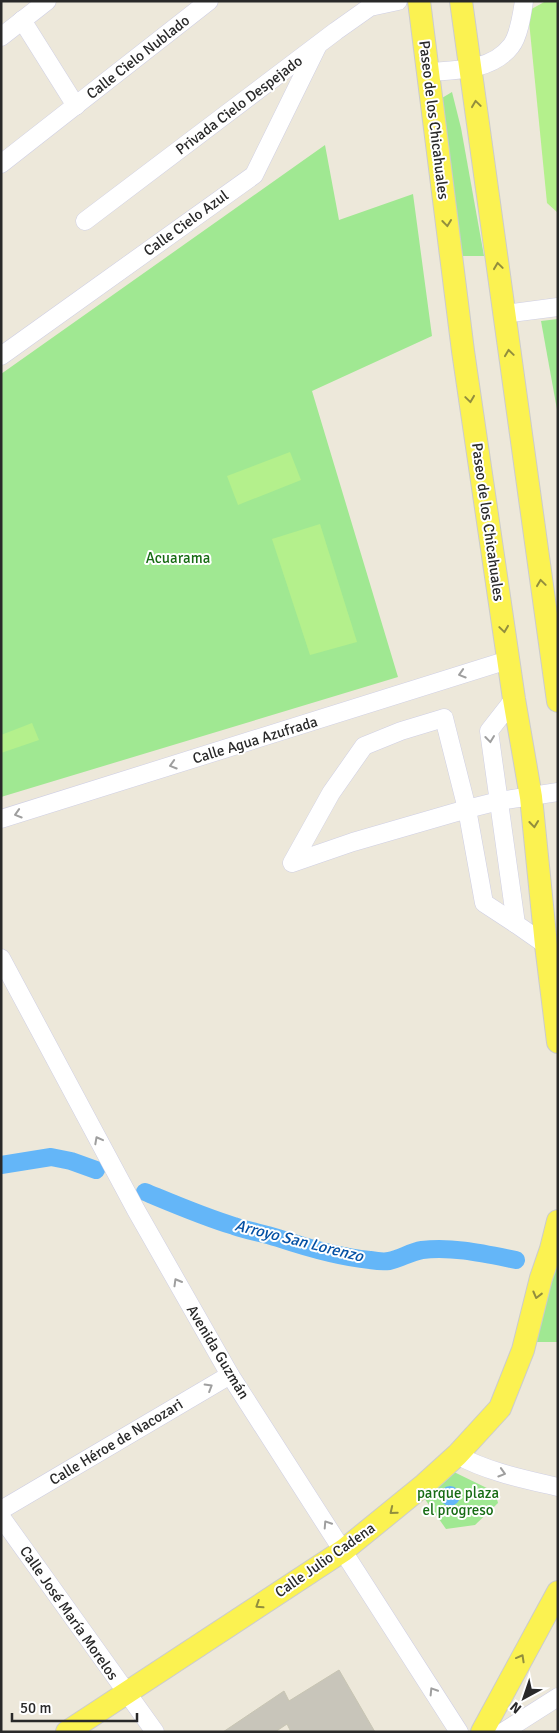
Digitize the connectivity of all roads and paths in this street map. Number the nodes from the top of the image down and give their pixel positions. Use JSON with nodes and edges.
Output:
{"nodes":[{"id":1,"x":47,"y":1,"type":"edge"},
{"id":2,"x":209,"y":1,"type":"edge"},
{"id":3,"x":398,"y":1,"type":"edge"},
{"id":4,"x":418,"y":1,"type":"edge"},
{"id":5,"x":461,"y":1,"type":"edge"},
{"id":6,"x":524,"y":1,"type":"edge"},
{"id":7,"x":22,"y":20,"type":"junction"},
{"id":8,"x":1,"y":37,"type":"edge"},
{"id":9,"x":318,"y":45,"type":"junction"},
{"id":10,"x":471,"y":68,"type":"junction"},
{"id":11,"x":428,"y":72,"type":"junction"},
{"id":12,"x":76,"y":106,"type":"junction"},
{"id":13,"x":1,"y":164,"type":"edge"},
{"id":14,"x":85,"y":220,"type":"dead end"},
{"id":15,"x":558,"y":307,"type":"edge"},
{"id":16,"x":504,"y":314,"type":"junction"},
{"id":17,"x":1,"y":356,"type":"edge"},
{"id":18,"x":508,"y":660,"type":"junction"},
{"id":19,"x":514,"y":700,"type":"junction"},
{"id":20,"x":558,"y":701,"type":"edge"},
{"id":21,"x":558,"y":792,"type":"edge"},
{"id":22,"x":531,"y":797,"type":"junction"},
{"id":23,"x":499,"y":801,"type":"junction"},
{"id":24,"x":467,"y":809,"type":"junction"},
{"id":25,"x":1,"y":819,"type":"edge"},
{"id":26,"x":516,"y":924,"type":"junction"},
{"id":27,"x":546,"y":945,"type":"junction"},
{"id":28,"x":1,"y":958,"type":"edge"},
{"id":29,"x":558,"y":1042,"type":"edge"},
{"id":30,"x":558,"y":1222,"type":"edge"},
{"id":31,"x":554,"y":1247,"type":"edge"},
{"id":32,"x":230,"y":1375,"type":"junction"},
{"id":33,"x":457,"y":1455,"type":"junction"},
{"id":34,"x":558,"y":1487,"type":"edge"},
{"id":35,"x":1,"y":1510,"type":"edge"},
{"id":36,"x":1,"y":1518,"type":"edge"},
{"id":37,"x":344,"y":1550,"type":"junction"},
{"id":38,"x":558,"y":1592,"type":"edge"},
{"id":39,"x":125,"y":1693,"type":"junction"},
{"id":40,"x":558,"y":1697,"type":"edge"},
{"id":41,"x":67,"y":1732,"type":"edge"},
{"id":42,"x":155,"y":1732,"type":"edge"},
{"id":43,"x":460,"y":1732,"type":"edge"},
{"id":44,"x":482,"y":1732,"type":"edge"},
{"id":45,"x":503,"y":1732,"type":"edge"}],
"edges":[{"from":1,"to":7,"type":"street"},
{"from":2,"to":12,"type":"street","name":"Calle Cielo Nublado"},
{"from":3,"to":9,"type":"street","name":"Privada Cielo Despejado"},
{"from":4,"to":11,"type":"main road","name":"Paseo de los Chicahuales"},
{"from":5,"to":10,"type":"main road"},
{"from":6,"to":10,"type":"street"},
{"from":7,"to":8,"type":"street"},
{"from":7,"to":12,"type":"street","name":"Calle Cielo Nublado"},
{"from":9,"to":14,"type":"street","name":"Privada Cielo Despejado"},
{"from":9,"to":17,"type":"street","name":"Calle Cielo Azul"},
{"from":10,"to":11,"type":"street"},
{"from":16,"to":10,"type":"main road","one_way":true},
{"from":11,"to":18,"type":"main road","name":"Paseo de los Chicahuales","one_way":true},
{"from":12,"to":13,"type":"street"},
{"from":15,"to":16,"type":"street"},
{"from":20,"to":16,"type":"main road","one_way":true},
{"from":18,"to":19,"type":"main road","name":"Paseo de los Chicahuales"},
{"from":18,"to":25,"type":"street","name":"Calle Agua Azufrada","one_way":true},
{"from":19,"to":22,"type":"main road","name":"Paseo de los Chicahuales"},
{"from":19,"to":23,"type":"street","one_way":true},
{"from":21,"to":22,"type":"street"},
{"from":22,"to":23,"type":"street"},
{"from":22,"to":27,"type":"main road","name":"Paseo de los Chicahuales","one_way":true},
{"from":23,"to":24,"type":"street"},
{"from":23,"to":26,"type":"street"},
{"from":24,"to":24,"type":"street"},
{"from":24,"to":26,"type":"street"},
{"from":26,"to":27,"type":"street"},
{"from":27,"to":29,"type":"main road","name":"Paseo de los Chicahuales"},
{"from":32,"to":28,"type":"street","name":"Avenida Guzmán","one_way":true},
{"from":30,"to":31,"type":"main road"},
{"from":31,"to":33,"type":"main road","name":"Calle Julio Cadena","one_way":true},
{"from":35,"to":32,"type":"street","name":"Calle Héroe de Nacozari","one_way":true},
{"from":37,"to":32,"type":"street","name":"Avenida Guzmán","one_way":true},
{"from":33,"to":34,"type":"street","one_way":true},
{"from":33,"to":37,"type":"main road","name":"Calle Julio Cadena","one_way":true},
{"from":36,"to":39,"type":"street","name":"Calle José María Morelos"},
{"from":37,"to":39,"type":"main road","name":"Calle Julio Cadena","one_way":true},
{"from":43,"to":37,"type":"street","name":"Avenida Guzmán","one_way":true},
{"from":44,"to":38,"type":"main road","one_way":true},
{"from":39,"to":41,"type":"main road","name":"Calle Julio Cadena"},
{"from":39,"to":42,"type":"street","name":"Calle José María Morelos"},
{"from":40,"to":45,"type":"street"}]}
